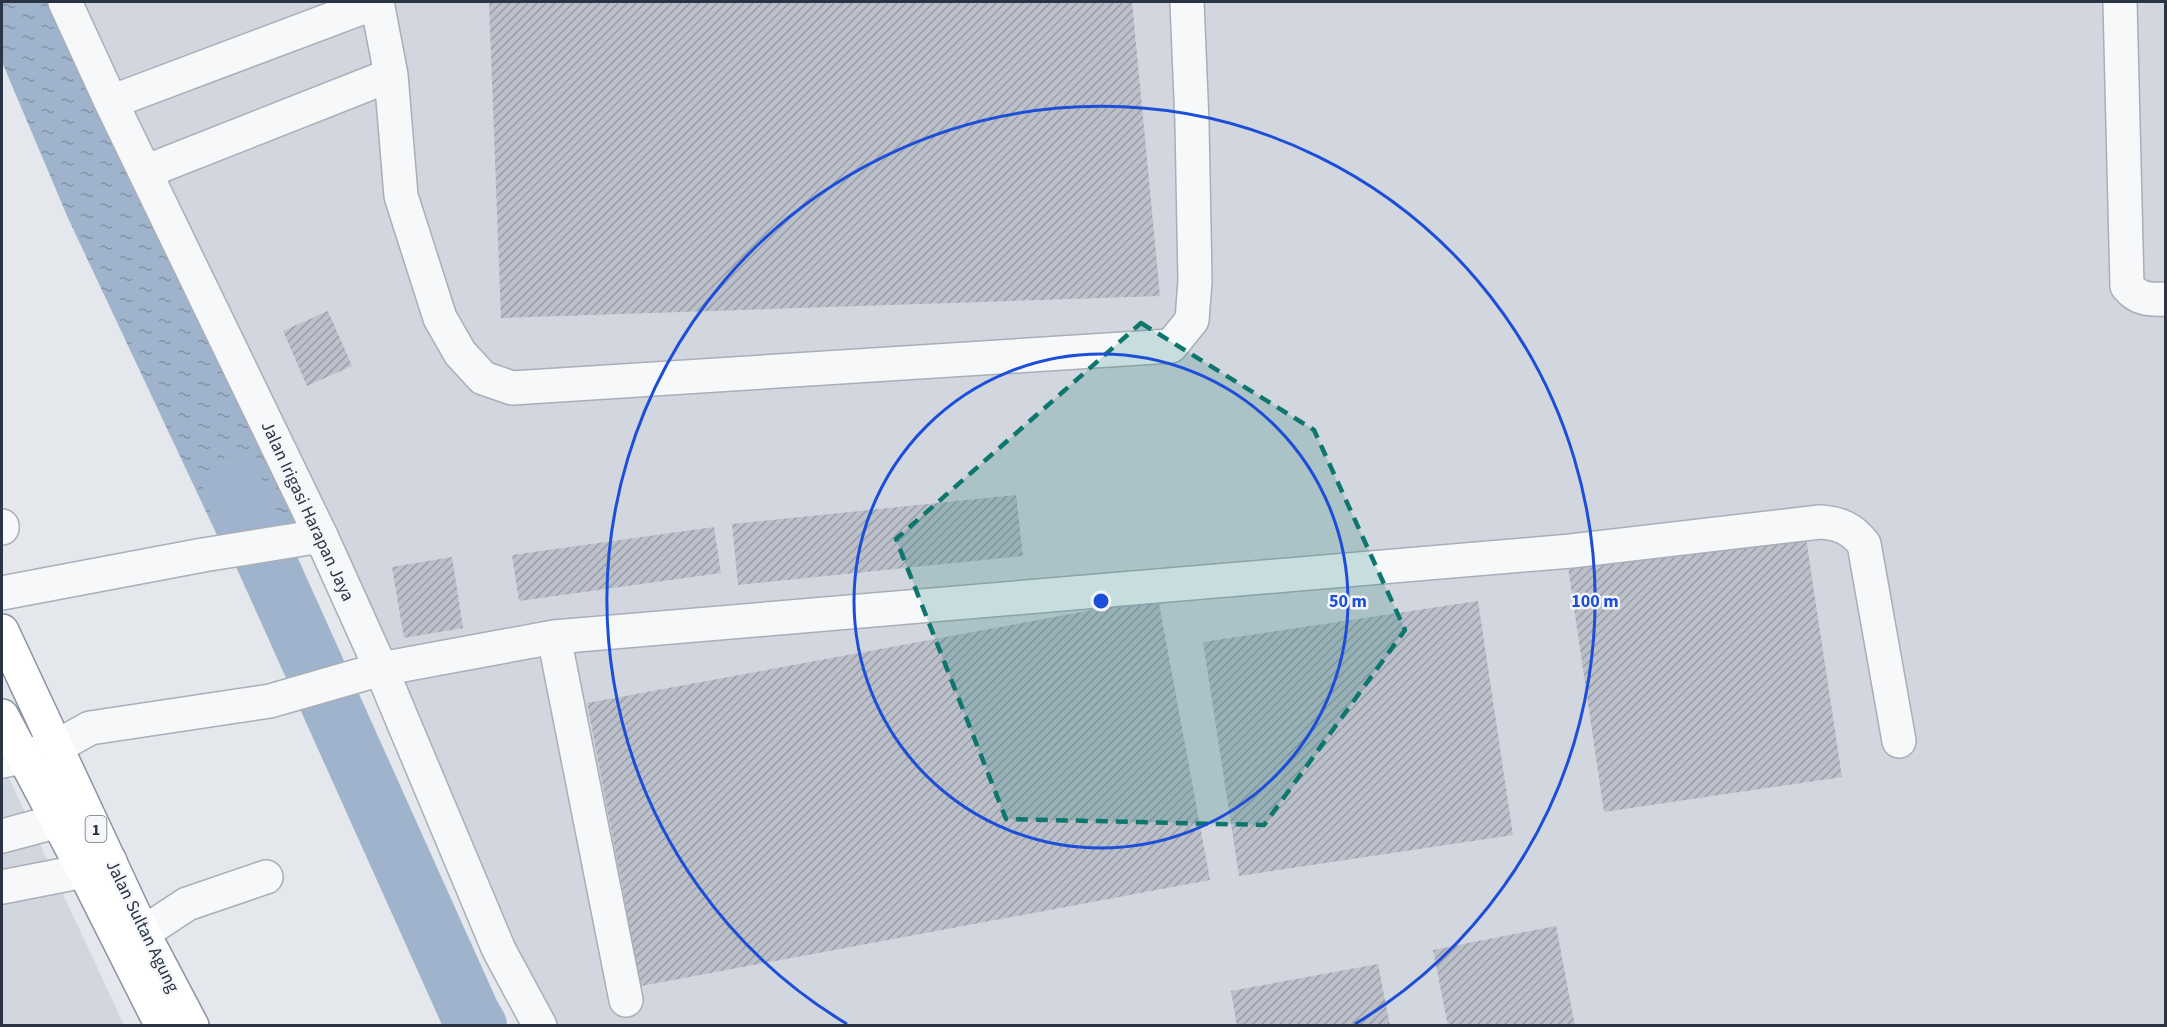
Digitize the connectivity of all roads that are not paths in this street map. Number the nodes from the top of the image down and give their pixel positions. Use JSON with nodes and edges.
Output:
{"nodes":[{"id":1,"x":64,"y":2,"type":"edge"},
{"id":2,"x":377,"y":2,"type":"edge"},
{"id":3,"x":1187,"y":2,"type":"edge"},
{"id":4,"x":2120,"y":2,"type":"edge"},
{"id":5,"x":391,"y":75,"type":"junction"},
{"id":6,"x":111,"y":102,"type":"junction"},
{"id":7,"x":145,"y":172,"type":"junction"},
{"id":8,"x":2166,"y":299,"type":"edge"},
{"id":9,"x":321,"y":536,"type":"junction"},
{"id":10,"x":2,"y":593,"type":"edge"},
{"id":11,"x":2,"y":631,"type":"edge"},
{"id":12,"x":554,"y":637,"type":"junction"},
{"id":13,"x":381,"y":669,"type":"junction"},
{"id":14,"x":2,"y":716,"type":"edge"},
{"id":15,"x":1899,"y":741,"type":"dead end"},
{"id":16,"x":56,"y":747,"type":"junction"},
{"id":17,"x":12,"y":759,"type":"edge"},
{"id":18,"x":58,"y":820,"type":"junction"},
{"id":19,"x":2,"y":836,"type":"edge"},
{"id":20,"x":97,"y":866,"type":"junction"},
{"id":21,"x":267,"y":878,"type":"dead end"},
{"id":22,"x":2,"y":887,"type":"edge"},
{"id":23,"x":143,"y":933,"type":"junction"},
{"id":24,"x":626,"y":1000,"type":"dead end"},
{"id":25,"x":162,"y":1026,"type":"edge"},
{"id":26,"x":192,"y":1026,"type":"edge"},
{"id":27,"x":540,"y":1026,"type":"edge"}],
"edges":[{"from":1,"to":6,"type":"street","name":"Jalan Irigasi Harapan Jaya"},
{"from":2,"to":5,"type":"street"},
{"from":2,"to":6,"type":"street"},
{"from":3,"to":5,"type":"street"},
{"from":4,"to":8,"type":"street"},
{"from":5,"to":7,"type":"street"},
{"from":6,"to":7,"type":"street","name":"Jalan Irigasi Harapan Jaya"},
{"from":7,"to":9,"type":"street","name":"Jalan Irigasi Harapan Jaya"},
{"from":9,"to":10,"type":"street"},
{"from":9,"to":13,"type":"street","name":"Jalan Irigasi Harapan Jaya"},
{"from":11,"to":16,"type":"highway","name":"Jalan Sultan Agung","number":"1"},
{"from":12,"to":13,"type":"street"},
{"from":12,"to":15,"type":"street"},
{"from":12,"to":24,"type":"street"},
{"from":13,"to":16,"type":"street"},
{"from":13,"to":27,"type":"street","name":"Jalan Irigasi Harapan Jaya"},
{"from":14,"to":17,"type":"highway","name":"Jalan Sultan Agung","number":"1"},
{"from":16,"to":17,"type":"street"},
{"from":16,"to":20,"type":"highway","name":"Jalan Sultan Agung","number":"1"},
{"from":17,"to":18,"type":"highway","name":"Jalan Sultan Agung","number":"1"},
{"from":18,"to":19,"type":"street"},
{"from":18,"to":20,"type":"highway","name":"Jalan Sultan Agung","number":"1"},
{"from":20,"to":22,"type":"street"},
{"from":20,"to":23,"type":"highway","name":"Jalan Sultan Agung","number":"1"},
{"from":20,"to":25,"type":"highway","name":"Jalan Sultan Agung","number":"1"},
{"from":21,"to":23,"type":"street"},
{"from":23,"to":26,"type":"highway","name":"Jalan Sultan Agung","number":"1"}]}
